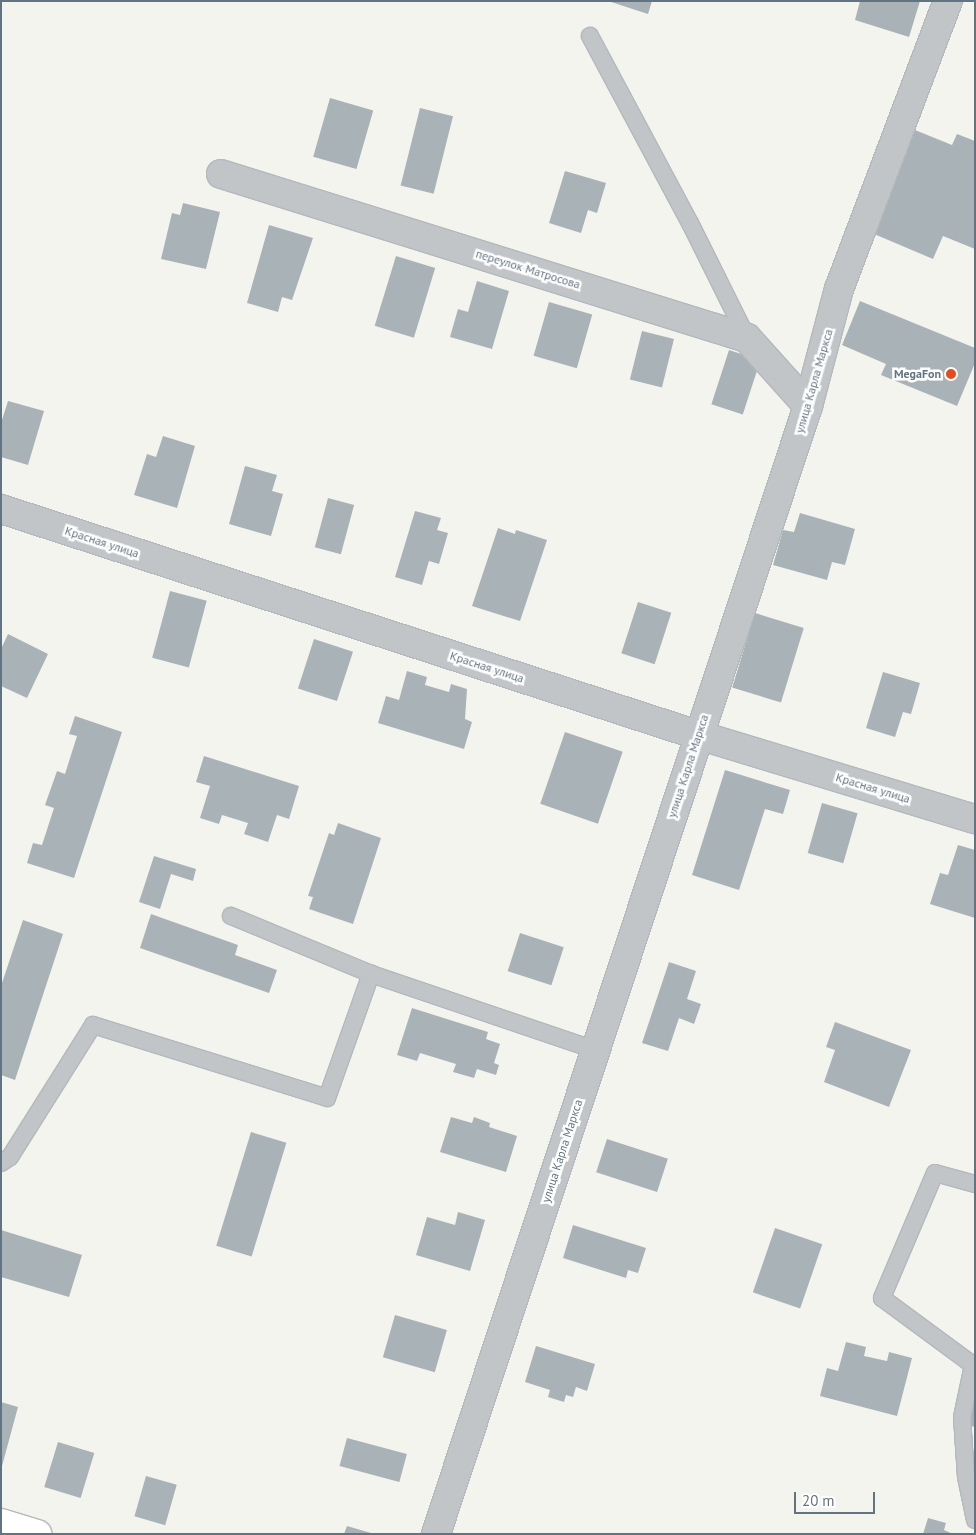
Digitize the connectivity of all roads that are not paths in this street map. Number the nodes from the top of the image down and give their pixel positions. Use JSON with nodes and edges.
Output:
{"nodes":[{"id":1,"x":948,"y":1,"type":"edge"},
{"id":2,"x":590,"y":36,"type":"dead end"},
{"id":3,"x":221,"y":174,"type":"dead end"},
{"id":4,"x":747,"y":338,"type":"junction"},
{"id":5,"x":808,"y":406,"type":"junction"},
{"id":6,"x":1,"y":509,"type":"edge"},
{"id":7,"x":698,"y":735,"type":"junction"},
{"id":8,"x":975,"y":819,"type":"edge"},
{"id":9,"x":231,"y":916,"type":"dead end"},
{"id":10,"x":371,"y":974,"type":"junction"},
{"id":11,"x":596,"y":1050,"type":"junction"},
{"id":12,"x":1,"y":1163,"type":"edge"},
{"id":13,"x":975,"y":1184,"type":"edge"},
{"id":14,"x":975,"y":1520,"type":"edge"},
{"id":15,"x":1,"y":1523,"type":"edge"},
{"id":16,"x":36,"y":1534,"type":"edge"},
{"id":17,"x":436,"y":1534,"type":"edge"}],
"edges":[{"from":1,"to":5,"type":"street","name":"улица Карла Маркса"},
{"from":2,"to":4,"type":"lane"},
{"from":3,"to":4,"type":"street","name":"переулок Матросова"},
{"from":4,"to":5,"type":"street"},
{"from":5,"to":7,"type":"street","name":"улица Карла Маркса"},
{"from":6,"to":7,"type":"street","name":"Красная улица"},
{"from":7,"to":8,"type":"street","name":"Красная улица"},
{"from":7,"to":11,"type":"street","name":"улица Карла Маркса"},
{"from":9,"to":10,"type":"lane"},
{"from":10,"to":11,"type":"lane"},
{"from":10,"to":12,"type":"lane"},
{"from":11,"to":17,"type":"street","name":"улица Карла Маркса"},
{"from":13,"to":14,"type":"lane"},
{"from":15,"to":16,"type":"main road"}]}
